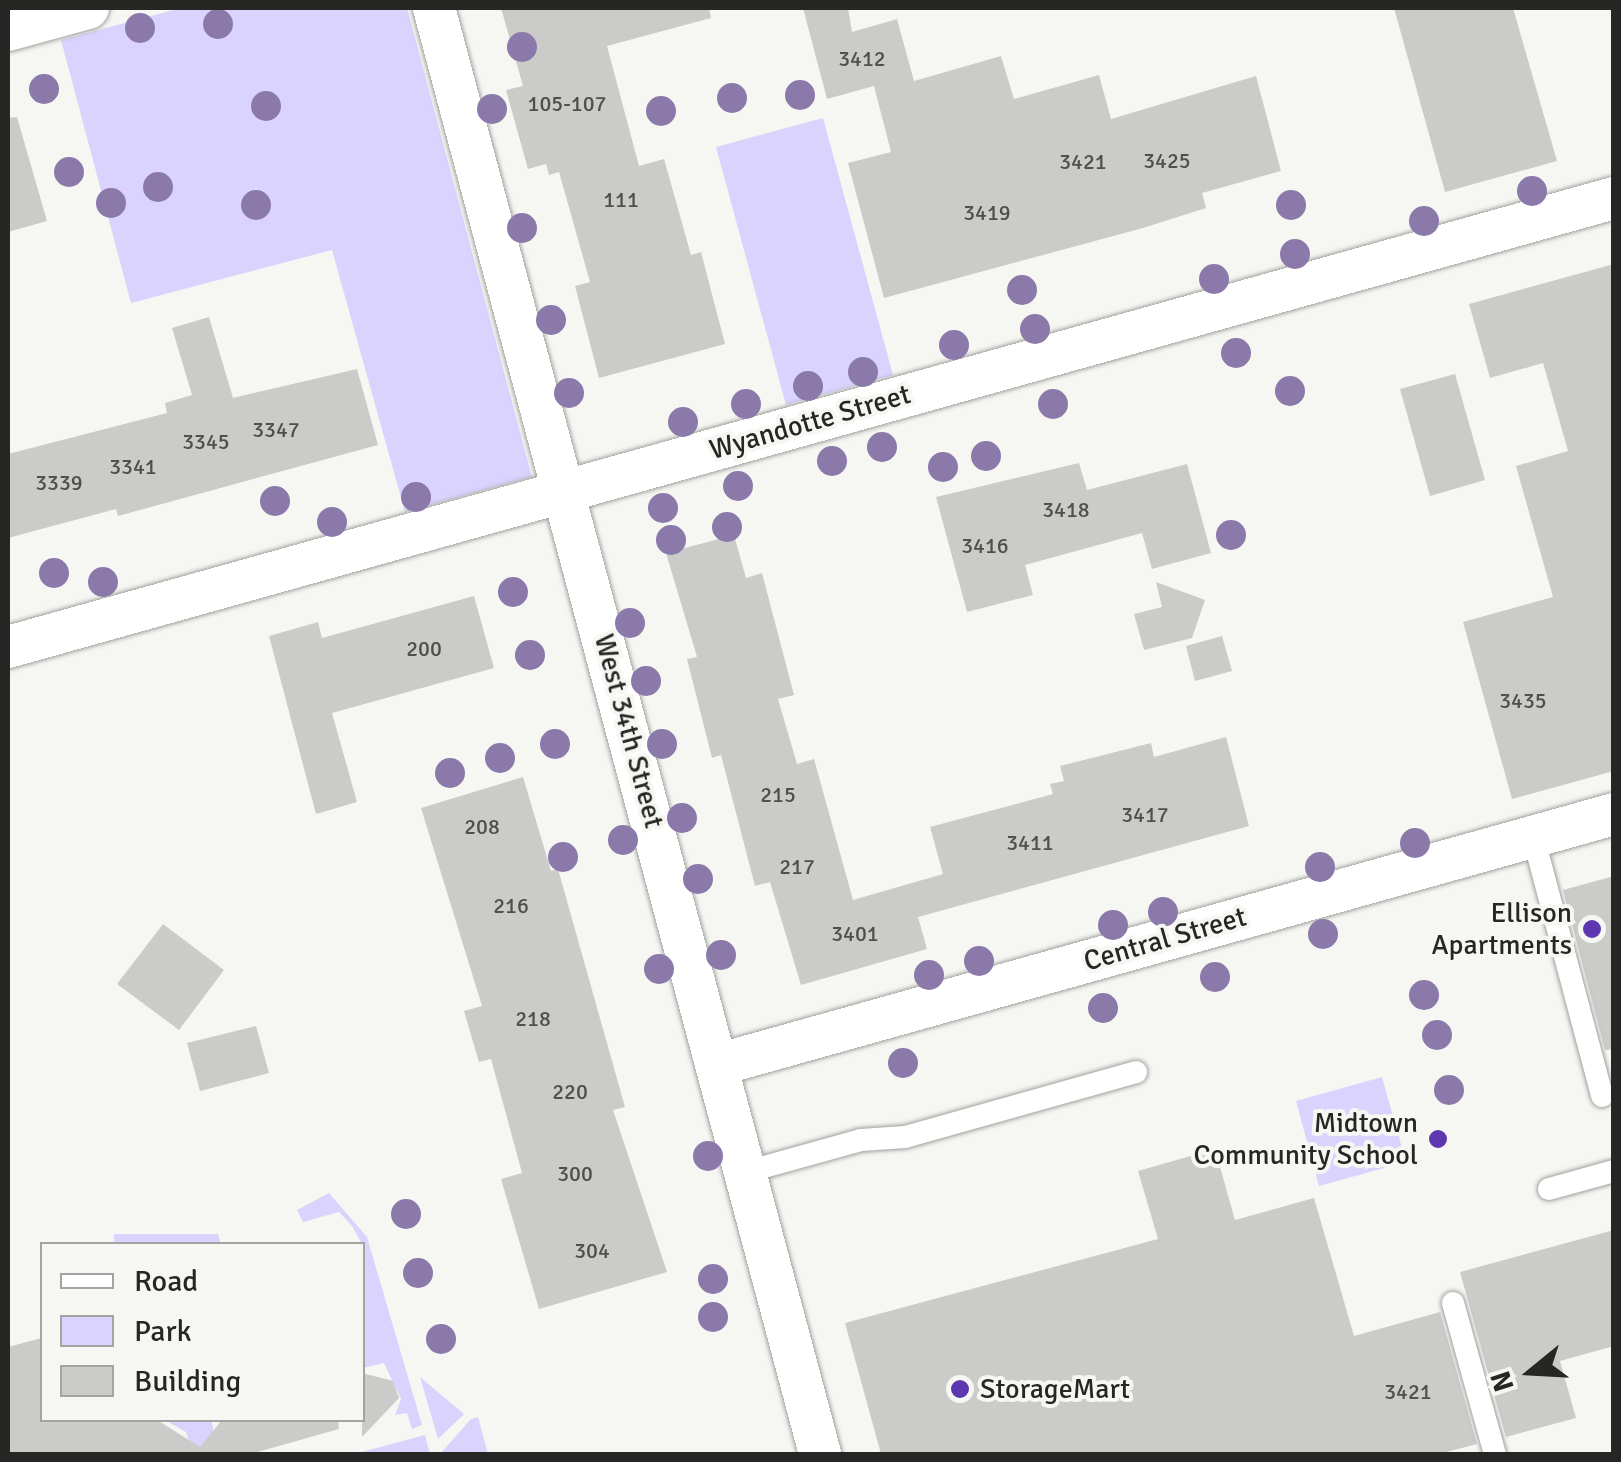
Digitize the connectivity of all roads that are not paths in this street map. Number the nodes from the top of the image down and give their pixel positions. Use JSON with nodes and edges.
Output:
{"nodes":[{"id":1,"x":88,"y":8,"type":"edge"},
{"id":2,"x":434,"y":8,"type":"edge"},
{"id":3,"x":8,"y":30,"type":"edge"},
{"id":4,"x":1614,"y":198,"type":"edge"},
{"id":5,"x":565,"y":490,"type":"junction"},
{"id":6,"x":8,"y":647,"type":"edge"},
{"id":7,"x":1614,"y":814,"type":"edge"},
{"id":8,"x":1533,"y":836,"type":"junction"},
{"id":9,"x":718,"y":1065,"type":"junction"},
{"id":10,"x":1136,"y":1072,"type":"dead end"},
{"id":11,"x":1602,"y":1096,"type":"dead end"},
{"id":12,"x":1614,"y":1171,"type":"edge"},
{"id":13,"x":746,"y":1172,"type":"junction"},
{"id":14,"x":1548,"y":1189,"type":"dead end"},
{"id":15,"x":1453,"y":1303,"type":"dead end"},
{"id":16,"x":820,"y":1454,"type":"edge"},
{"id":17,"x":1495,"y":1454,"type":"edge"}],
"edges":[{"from":1,"to":3,"type":"street"},
{"from":2,"to":5,"type":"street","name":"West 34th Street"},
{"from":4,"to":5,"type":"street","name":"Wyandotte Street"},
{"from":5,"to":6,"type":"street","name":"Wyandotte Street"},
{"from":5,"to":9,"type":"street","name":"West 34th Street"},
{"from":7,"to":8,"type":"street","name":"Central Street"},
{"from":8,"to":9,"type":"street","name":"Central Street"},
{"from":8,"to":11,"type":"lane"},
{"from":9,"to":13,"type":"street","name":"West 34th Street"},
{"from":10,"to":13,"type":"lane"},
{"from":12,"to":14,"type":"lane"},
{"from":13,"to":16,"type":"street","name":"West 34th Street"},
{"from":15,"to":17,"type":"lane"}]}
